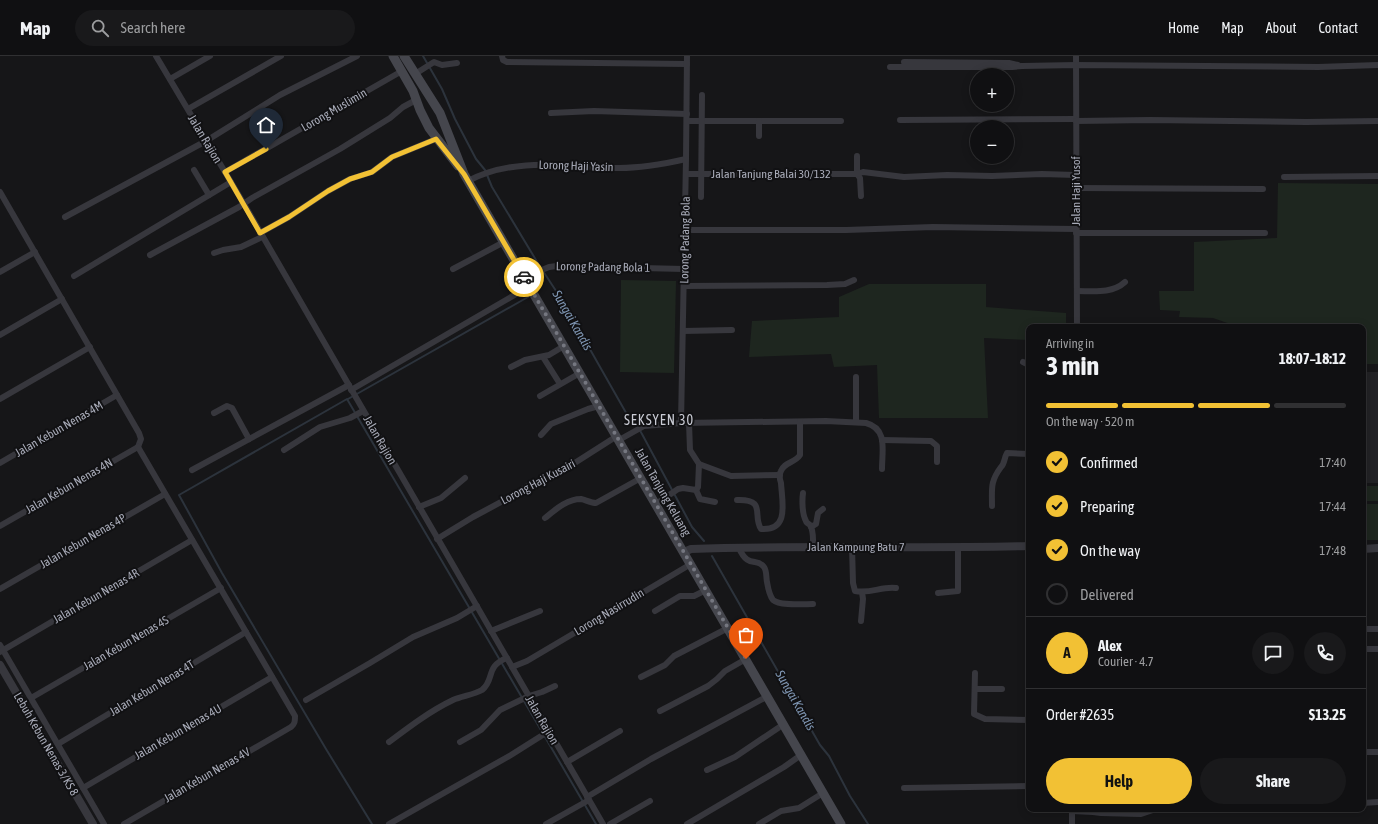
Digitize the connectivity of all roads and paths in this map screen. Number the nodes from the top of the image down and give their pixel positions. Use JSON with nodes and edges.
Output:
{"nodes":[{"id":1,"x":156,"y":56,"type":"edge"},
{"id":2,"x":210,"y":56,"type":"edge"},
{"id":3,"x":281,"y":56,"type":"edge"},
{"id":4,"x":357,"y":56,"type":"edge"},
{"id":5,"x":393,"y":56,"type":"edge"},
{"id":6,"x":404,"y":56,"type":"edge"},
{"id":7,"x":502,"y":56,"type":"edge"},
{"id":8,"x":666,"y":56,"type":"edge"},
{"id":9,"x":687,"y":56,"type":"edge"},
{"id":10,"x":1076,"y":56,"type":"edge"},
{"id":11,"x":904,"y":62,"type":"dead end"},
{"id":12,"x":457,"y":63,"type":"dead end"},
{"id":13,"x":666,"y":63,"type":"junction"},
{"id":14,"x":687,"y":64,"type":"junction"},
{"id":15,"x":1076,"y":65,"type":"junction"},
{"id":16,"x":1022,"y":66,"type":"junction"},
{"id":17,"x":1378,"y":66,"type":"edge"},
{"id":18,"x":890,"y":67,"type":"dead end"},
{"id":19,"x":402,"y":71,"type":"junction"},
{"id":20,"x":418,"y":71,"type":"junction"},
{"id":21,"x":170,"y":79,"type":"junction"},
{"id":22,"x":427,"y":93,"type":"junction"},
{"id":23,"x":702,"y":95,"type":"dead end"},
{"id":24,"x":416,"y":100,"type":"junction"},
{"id":25,"x":188,"y":109,"type":"junction"},
{"id":26,"x":552,"y":113,"type":"dead end"},
{"id":27,"x":687,"y":117,"type":"junction"},
{"id":28,"x":900,"y":120,"type":"dead end"},
{"id":29,"x":1076,"y":120,"type":"junction"},
{"id":30,"x":702,"y":121,"type":"junction"},
{"id":31,"x":759,"y":121,"type":"junction"},
{"id":32,"x":841,"y":121,"type":"dead end"},
{"id":33,"x":1378,"y":121,"type":"edge"},
{"id":34,"x":759,"y":136,"type":"dead end"},
{"id":35,"x":436,"y":139,"type":"junction"},
{"id":36,"x":204,"y":142,"type":"junction"},
{"id":37,"x":857,"y":156,"type":"dead end"},
{"id":38,"x":686,"y":159,"type":"junction"},
{"id":39,"x":194,"y":170,"type":"dead end"},
{"id":40,"x":225,"y":172,"type":"junction"},
{"id":41,"x":686,"y":174,"type":"junction"},
{"id":42,"x":702,"y":174,"type":"junction"},
{"id":43,"x":857,"y":174,"type":"junction"},
{"id":44,"x":1076,"y":175,"type":"junction"},
{"id":45,"x":1378,"y":176,"type":"edge"},
{"id":46,"x":466,"y":177,"type":"junction"},
{"id":47,"x":1284,"y":177,"type":"dead end"},
{"id":48,"x":231,"y":182,"type":"junction"},
{"id":49,"x":1076,"y":188,"type":"junction"},
{"id":50,"x":1263,"y":189,"type":"dead end"},
{"id":51,"x":0,"y":192,"type":"edge"},
{"id":52,"x":209,"y":195,"type":"junction"},
{"id":53,"x":861,"y":196,"type":"dead end"},
{"id":54,"x":701,"y":197,"type":"dead end"},
{"id":55,"x":7,"y":204,"type":"junction"},
{"id":56,"x":242,"y":205,"type":"junction"},
{"id":57,"x":0,"y":208,"type":"edge"},
{"id":58,"x":65,"y":217,"type":"dead end"},
{"id":59,"x":684,"y":230,"type":"junction"},
{"id":60,"x":1076,"y":231,"type":"junction"},
{"id":61,"x":1265,"y":233,"type":"dead end"},
{"id":62,"x":261,"y":235,"type":"junction"},
{"id":63,"x":504,"y":242,"type":"junction"},
{"id":64,"x":35,"y":252,"type":"junction"},
{"id":65,"x":214,"y":253,"type":"dead end"},
{"id":66,"x":150,"y":255,"type":"dead end"},
{"id":67,"x":453,"y":268,"type":"dead end"},
{"id":68,"x":684,"y":268,"type":"junction"},
{"id":69,"x":0,"y":272,"type":"edge"},
{"id":70,"x":74,"y":276,"type":"dead end"},
{"id":71,"x":524,"y":278,"type":"junction"},
{"id":72,"x":854,"y":280,"type":"dead end"},
{"id":73,"x":1125,"y":282,"type":"dead end"},
{"id":74,"x":530,"y":286,"type":"junction"},
{"id":75,"x":684,"y":286,"type":"junction"},
{"id":76,"x":1077,"y":292,"type":"junction"},
{"id":77,"x":62,"y":299,"type":"junction"},
{"id":78,"x":1077,"y":324,"type":"edge"},
{"id":79,"x":732,"y":330,"type":"dead end"},
{"id":80,"x":683,"y":331,"type":"junction"},
{"id":81,"x":0,"y":335,"type":"edge"},
{"id":82,"x":90,"y":346,"type":"junction"},
{"id":83,"x":564,"y":346,"type":"junction"},
{"id":84,"x":543,"y":357,"type":"junction"},
{"id":85,"x":511,"y":367,"type":"dead end"},
{"id":86,"x":580,"y":373,"type":"junction"},
{"id":87,"x":856,"y":377,"type":"dead end"},
{"id":88,"x":560,"y":384,"type":"junction"},
{"id":89,"x":351,"y":391,"type":"junction"},
{"id":90,"x":117,"y":395,"type":"junction"},
{"id":91,"x":540,"y":396,"type":"dead end"},
{"id":92,"x":0,"y":399,"type":"edge"},
{"id":93,"x":599,"y":406,"type":"junction"},
{"id":94,"x":362,"y":412,"type":"junction"},
{"id":95,"x":214,"y":414,"type":"dead end"},
{"id":96,"x":800,"y":422,"type":"junction"},
{"id":97,"x":856,"y":422,"type":"junction"},
{"id":98,"x":681,"y":423,"type":"junction"},
{"id":99,"x":689,"y":423,"type":"junction"},
{"id":100,"x":541,"y":435,"type":"dead end"},
{"id":101,"x":618,"y":438,"type":"junction"},
{"id":102,"x":249,"y":439,"type":"junction"},
{"id":103,"x":882,"y":440,"type":"junction"},
{"id":104,"x":138,"y":446,"type":"junction"},
{"id":105,"x":284,"y":450,"type":"dead end"},
{"id":106,"x":1026,"y":454,"type":"edge"},
{"id":107,"x":937,"y":462,"type":"dead end"},
{"id":108,"x":0,"y":463,"type":"edge"},
{"id":109,"x":699,"y":464,"type":"junction"},
{"id":110,"x":882,"y":469,"type":"dead end"},
{"id":111,"x":192,"y":470,"type":"dead end"},
{"id":112,"x":780,"y":475,"type":"junction"},
{"id":113,"x":465,"y":478,"type":"dead end"},
{"id":114,"x":641,"y":478,"type":"junction"},
{"id":115,"x":696,"y":490,"type":"junction"},
{"id":116,"x":803,"y":492,"type":"dead end"},
{"id":117,"x":166,"y":494,"type":"junction"},
{"id":118,"x":737,"y":500,"type":"dead end"},
{"id":119,"x":715,"y":502,"type":"dead end"},
{"id":120,"x":656,"y":504,"type":"junction"},
{"id":121,"x":992,"y":506,"type":"dead end"},
{"id":122,"x":419,"y":507,"type":"junction"},
{"id":123,"x":823,"y":508,"type":"dead end"},
{"id":124,"x":545,"y":518,"type":"dead end"},
{"id":125,"x":0,"y":526,"type":"edge"},
{"id":126,"x":811,"y":527,"type":"junction"},
{"id":127,"x":439,"y":538,"type":"junction"},
{"id":128,"x":192,"y":540,"type":"junction"},
{"id":129,"x":1026,"y":546,"type":"edge"},
{"id":130,"x":813,"y":547,"type":"junction"},
{"id":131,"x":852,"y":547,"type":"junction"},
{"id":132,"x":739,"y":548,"type":"junction"},
{"id":133,"x":958,"y":548,"type":"junction"},
{"id":134,"x":1366,"y":548,"type":"edge"},
{"id":135,"x":1378,"y":548,"type":"edge"},
{"id":136,"x":684,"y":552,"type":"junction"},
{"id":137,"x":691,"y":564,"type":"junction"},
{"id":138,"x":221,"y":588,"type":"junction"},
{"id":139,"x":896,"y":588,"type":"dead end"},
{"id":140,"x":0,"y":589,"type":"edge"},
{"id":141,"x":706,"y":590,"type":"junction"},
{"id":142,"x":862,"y":592,"type":"junction"},
{"id":143,"x":938,"y":593,"type":"dead end"},
{"id":144,"x":813,"y":604,"type":"dead end"},
{"id":145,"x":475,"y":607,"type":"junction"},
{"id":146,"x":540,"y":611,"type":"dead end"},
{"id":147,"x":655,"y":612,"type":"dead end"},
{"id":148,"x":861,"y":621,"type":"dead end"},
{"id":149,"x":728,"y":628,"type":"junction"},
{"id":150,"x":1366,"y":628,"type":"edge"},
{"id":151,"x":1378,"y":629,"type":"edge"},
{"id":152,"x":491,"y":630,"type":"junction"},
{"id":153,"x":246,"y":632,"type":"junction"},
{"id":154,"x":1,"y":649,"type":"edge"},
{"id":155,"x":1366,"y":649,"type":"edge"},
{"id":156,"x":1378,"y":649,"type":"edge"},
{"id":157,"x":506,"y":659,"type":"junction"},
{"id":158,"x":742,"y":661,"type":"junction"},
{"id":159,"x":0,"y":665,"type":"edge"},
{"id":160,"x":512,"y":666,"type":"junction"},
{"id":161,"x":975,"y":673,"type":"dead end"},
{"id":162,"x":272,"y":677,"type":"junction"},
{"id":163,"x":641,"y":677,"type":"dead end"},
{"id":164,"x":555,"y":686,"type":"dead end"},
{"id":165,"x":1002,"y":689,"type":"dead end"},
{"id":166,"x":975,"y":690,"type":"junction"},
{"id":167,"x":768,"y":696,"type":"junction"},
{"id":168,"x":527,"y":697,"type":"junction"},
{"id":169,"x":31,"y":698,"type":"junction"},
{"id":170,"x":306,"y":700,"type":"dead end"},
{"id":171,"x":660,"y":711,"type":"dead end"},
{"id":172,"x":1026,"y":720,"type":"edge"},
{"id":173,"x":784,"y":724,"type":"junction"},
{"id":174,"x":620,"y":731,"type":"dead end"},
{"id":175,"x":545,"y":734,"type":"junction"},
{"id":176,"x":389,"y":742,"type":"dead end"},
{"id":177,"x":460,"y":742,"type":"dead end"},
{"id":178,"x":58,"y":744,"type":"junction"},
{"id":179,"x":1366,"y":752,"type":"edge"},
{"id":180,"x":1378,"y":752,"type":"edge"},
{"id":181,"x":801,"y":755,"type":"junction"},
{"id":182,"x":568,"y":762,"type":"junction"},
{"id":183,"x":707,"y":770,"type":"dead end"},
{"id":184,"x":1026,"y":786,"type":"edge"},
{"id":185,"x":83,"y":788,"type":"junction"},
{"id":186,"x":904,"y":788,"type":"dead end"},
{"id":187,"x":820,"y":795,"type":"junction"},
{"id":188,"x":586,"y":801,"type":"junction"},
{"id":189,"x":650,"y":801,"type":"dead end"},
{"id":190,"x":1378,"y":802,"type":"edge"},
{"id":191,"x":1366,"y":803,"type":"edge"},
{"id":192,"x":1072,"y":812,"type":"edge"},
{"id":193,"x":1106,"y":812,"type":"edge"},
{"id":194,"x":1147,"y":812,"type":"edge"},
{"id":195,"x":92,"y":824,"type":"edge"},
{"id":196,"x":104,"y":824,"type":"edge"},
{"id":197,"x":124,"y":824,"type":"edge"},
{"id":198,"x":389,"y":824,"type":"edge"},
{"id":199,"x":546,"y":824,"type":"edge"},
{"id":200,"x":603,"y":824,"type":"edge"},
{"id":201,"x":610,"y":824,"type":"edge"},
{"id":202,"x":687,"y":824,"type":"edge"},
{"id":203,"x":759,"y":824,"type":"edge"},
{"id":204,"x":841,"y":824,"type":"edge"},
{"id":205,"x":1072,"y":824,"type":"edge"}],
"edges":[{"from":1,"to":21,"type":"street","name":"Jalan Rajion"},
{"from":2,"to":21,"type":"street"},
{"from":3,"to":25,"type":"street"},
{"from":4,"to":36,"type":"street"},
{"from":5,"to":19,"type":"main road","name":"Jalan Tanjung Keluang"},
{"from":6,"to":20,"type":"main road","name":"Jalan Tanjung Keluang"},
{"from":7,"to":13,"type":"street"},
{"from":8,"to":13,"type":"street"},
{"from":9,"to":14,"type":"street","name":"Lorong Padang Bola"},
{"from":10,"to":15,"type":"street","name":"Jalan Haji Yusof"},
{"from":11,"to":16,"type":"street"},
{"from":12,"to":20,"type":"street"},
{"from":13,"to":14,"type":"street"},
{"from":14,"to":27,"type":"street","name":"Lorong Padang Bola"},
{"from":15,"to":16,"type":"street"},
{"from":15,"to":17,"type":"street"},
{"from":15,"to":29,"type":"street","name":"Jalan Haji Yusof"},
{"from":16,"to":18,"type":"street"},
{"from":19,"to":24,"type":"main road","name":"Jalan Tanjung Keluang"},
{"from":19,"to":40,"type":"street","name":"Lorong Muslimin"},
{"from":20,"to":22,"type":"main road","name":"Jalan Tanjung Keluang"},
{"from":21,"to":25,"type":"street","name":"Jalan Rajion"},
{"from":22,"to":24,"type":"main road"},
{"from":22,"to":46,"type":"main road","name":"Jalan Tanjung Keluang"},
{"from":23,"to":30,"type":"street"},
{"from":24,"to":35,"type":"main road","name":"Jalan Tanjung Keluang"},
{"from":24,"to":56,"type":"street"},
{"from":25,"to":36,"type":"street","name":"Jalan Rajion"},
{"from":26,"to":27,"type":"street"},
{"from":27,"to":30,"type":"street"},
{"from":27,"to":38,"type":"street","name":"Lorong Padang Bola"},
{"from":28,"to":29,"type":"street"},
{"from":29,"to":33,"type":"street"},
{"from":29,"to":44,"type":"street","name":"Jalan Haji Yusof"},
{"from":30,"to":31,"type":"street"},
{"from":30,"to":42,"type":"street"},
{"from":31,"to":32,"type":"street"},
{"from":31,"to":34,"type":"street"},
{"from":35,"to":46,"type":"main road","name":"Jalan Tanjung Keluang"},
{"from":35,"to":62,"type":"street"},
{"from":36,"to":40,"type":"street","name":"Jalan Rajion"},
{"from":36,"to":58,"type":"street"},
{"from":37,"to":43,"type":"street"},
{"from":38,"to":41,"type":"street","name":"Lorong Padang Bola"},
{"from":38,"to":46,"type":"street","name":"Lorong Haji Yasin"},
{"from":39,"to":52,"type":"street"},
{"from":40,"to":48,"type":"street","name":"Jalan Rajion"},
{"from":41,"to":42,"type":"street","name":"Jalan Tanjung Balai 30/132"},
{"from":41,"to":59,"type":"street","name":"Lorong Padang Bola"},
{"from":42,"to":43,"type":"street","name":"Jalan Tanjung Balai 30/132"},
{"from":42,"to":54,"type":"street"},
{"from":43,"to":44,"type":"street","name":"Jalan Tanjung Balai 30/132"},
{"from":43,"to":53,"type":"street"},
{"from":44,"to":49,"type":"street","name":"Jalan Haji Yusof"},
{"from":45,"to":47,"type":"street"},
{"from":46,"to":63,"type":"main road","name":"Jalan Tanjung Keluang"},
{"from":48,"to":52,"type":"street"},
{"from":48,"to":56,"type":"street","name":"Jalan Rajion"},
{"from":49,"to":50,"type":"street"},
{"from":49,"to":60,"type":"street","name":"Jalan Haji Yusof"},
{"from":51,"to":55,"type":"street"},
{"from":52,"to":70,"type":"street"},
{"from":55,"to":57,"type":"street"},
{"from":55,"to":64,"type":"street"},
{"from":56,"to":62,"type":"street","name":"Jalan Rajion"},
{"from":56,"to":66,"type":"street"},
{"from":59,"to":60,"type":"street"},
{"from":59,"to":68,"type":"street","name":"Lorong Padang Bola"},
{"from":60,"to":61,"type":"street"},
{"from":60,"to":76,"type":"street","name":"Jalan Haji Yusof"},
{"from":62,"to":65,"type":"street"},
{"from":62,"to":89,"type":"street","name":"Jalan Rajion"},
{"from":63,"to":67,"type":"street"},
{"from":63,"to":71,"type":"main road","name":"Jalan Tanjung Keluang"},
{"from":64,"to":69,"type":"street"},
{"from":64,"to":77,"type":"street"},
{"from":68,"to":71,"type":"street","name":"Lorong Padang Bola 1"},
{"from":68,"to":75,"type":"street","name":"Lorong Padang Bola"},
{"from":71,"to":74,"type":"main road","name":"Jalan Tanjung Keluang"},
{"from":72,"to":75,"type":"street"},
{"from":73,"to":76,"type":"street"},
{"from":74,"to":83,"type":"main road","name":"Jalan Tanjung Keluang"},
{"from":74,"to":89,"type":"street"},
{"from":75,"to":80,"type":"street","name":"Lorong Padang Bola"},
{"from":76,"to":78,"type":"street","name":"Jalan Haji Yusof"},
{"from":77,"to":81,"type":"street"},
{"from":77,"to":82,"type":"street"},
{"from":79,"to":80,"type":"street"},
{"from":80,"to":98,"type":"street","name":"Lorong Padang Bola"},
{"from":82,"to":90,"type":"street"},
{"from":82,"to":92,"type":"street"},
{"from":83,"to":84,"type":"street"},
{"from":83,"to":86,"type":"main road","name":"Jalan Tanjung Keluang"},
{"from":84,"to":85,"type":"street"},
{"from":84,"to":88,"type":"street"},
{"from":86,"to":88,"type":"street"},
{"from":86,"to":93,"type":"main road","name":"Jalan Tanjung Keluang"},
{"from":87,"to":97,"type":"street"},
{"from":88,"to":91,"type":"street"},
{"from":89,"to":94,"type":"street","name":"Jalan Rajion"},
{"from":89,"to":102,"type":"street"},
{"from":90,"to":104,"type":"street"},
{"from":90,"to":108,"type":"street","name":"Jalan Kebun Nenas 4M"},
{"from":93,"to":100,"type":"street"},
{"from":93,"to":101,"type":"main road","name":"Jalan Tanjung Keluang"},
{"from":94,"to":105,"type":"street"},
{"from":94,"to":122,"type":"street","name":"Jalan Rajion"},
{"from":95,"to":102,"type":"street"},
{"from":96,"to":97,"type":"street"},
{"from":96,"to":99,"type":"street"},
{"from":96,"to":112,"type":"street"},
{"from":97,"to":103,"type":"street"},
{"from":98,"to":99,"type":"street"},
{"from":98,"to":101,"type":"street","name":"Lorong Haji Kusairi"},
{"from":99,"to":109,"type":"street"},
{"from":101,"to":114,"type":"main road","name":"Jalan Tanjung Keluang"},
{"from":101,"to":127,"type":"street","name":"Lorong Haji Kusairi"},
{"from":102,"to":111,"type":"street"},
{"from":103,"to":107,"type":"street"},
{"from":103,"to":110,"type":"street"},
{"from":104,"to":117,"type":"street"},
{"from":104,"to":125,"type":"street","name":"Jalan Kebun Nenas 4N"},
{"from":106,"to":121,"type":"street"},
{"from":109,"to":112,"type":"street"},
{"from":109,"to":115,"type":"street"},
{"from":112,"to":118,"type":"street"},
{"from":113,"to":122,"type":"street"},
{"from":114,"to":120,"type":"main road","name":"Jalan Tanjung Keluang"},
{"from":114,"to":124,"type":"street"},
{"from":115,"to":119,"type":"street"},
{"from":115,"to":120,"type":"street"},
{"from":116,"to":126,"type":"street"},
{"from":117,"to":128,"type":"street"},
{"from":117,"to":140,"type":"street","name":"Jalan Kebun Nenas 4P"},
{"from":120,"to":136,"type":"main road","name":"Jalan Tanjung Keluang"},
{"from":122,"to":127,"type":"street","name":"Jalan Rajion"},
{"from":123,"to":126,"type":"street"},
{"from":126,"to":130,"type":"street"},
{"from":127,"to":145,"type":"street","name":"Jalan Rajion"},
{"from":128,"to":138,"type":"street"},
{"from":128,"to":154,"type":"street","name":"Jalan Kebun Nenas 4R"},
{"from":129,"to":133,"type":"street","name":"Jalan Kampung Batu 7"},
{"from":130,"to":131,"type":"street","name":"Jalan Kampung Batu 7"},
{"from":130,"to":132,"type":"street","name":"Jalan Kampung Batu 7"},
{"from":131,"to":133,"type":"street","name":"Jalan Kampung Batu 7"},
{"from":131,"to":142,"type":"street"},
{"from":132,"to":136,"type":"street","name":"Jalan Kampung Batu 7"},
{"from":132,"to":144,"type":"street"},
{"from":133,"to":143,"type":"street"},
{"from":134,"to":135,"type":"street"},
{"from":136,"to":137,"type":"main road","name":"Jalan Tanjung Keluang"},
{"from":137,"to":141,"type":"main road","name":"Jalan Tanjung Keluang"},
{"from":137,"to":160,"type":"street","name":"Lorong Nasirrudin"},
{"from":138,"to":153,"type":"street"},
{"from":138,"to":169,"type":"street","name":"Jalan Kebun Nenas 4S"},
{"from":139,"to":142,"type":"street"},
{"from":141,"to":147,"type":"street"},
{"from":141,"to":149,"type":"main road","name":"Jalan Tanjung Keluang"},
{"from":142,"to":148,"type":"street"},
{"from":145,"to":152,"type":"street","name":"Jalan Rajion"},
{"from":145,"to":170,"type":"street"},
{"from":146,"to":152,"type":"street"},
{"from":149,"to":158,"type":"main road","name":"Jalan Tanjung Keluang"},
{"from":149,"to":163,"type":"street"},
{"from":150,"to":151,"type":"street"},
{"from":152,"to":157,"type":"street","name":"Jalan Rajion"},
{"from":153,"to":162,"type":"street"},
{"from":153,"to":178,"type":"street","name":"Jalan Kebun Nenas 4T"},
{"from":154,"to":169,"type":"street"},
{"from":155,"to":156,"type":"street"},
{"from":157,"to":160,"type":"street","name":"Jalan Rajion"},
{"from":157,"to":176,"type":"street"},
{"from":158,"to":167,"type":"main road","name":"Jalan Tanjung Keluang"},
{"from":158,"to":171,"type":"street"},
{"from":159,"to":195,"type":"street","name":"Lebuh Kebun Nenas 3/KS 8"},
{"from":160,"to":168,"type":"street","name":"Jalan Rajion"},
{"from":161,"to":166,"type":"street"},
{"from":162,"to":185,"type":"street","name":"Jalan Kebun Nenas 4U"},
{"from":162,"to":197,"type":"street","name":"Jalan Kebun Nenas 4V"},
{"from":164,"to":168,"type":"street"},
{"from":165,"to":166,"type":"street"},
{"from":166,"to":172,"type":"street"},
{"from":167,"to":173,"type":"main road","name":"Jalan Tanjung Keluang"},
{"from":167,"to":188,"type":"street"},
{"from":168,"to":175,"type":"street","name":"Jalan Rajion"},
{"from":168,"to":177,"type":"street"},
{"from":169,"to":178,"type":"street"},
{"from":173,"to":181,"type":"main road","name":"Jalan Tanjung Keluang"},
{"from":173,"to":183,"type":"street"},
{"from":174,"to":182,"type":"street"},
{"from":175,"to":182,"type":"street","name":"Jalan Rajion"},
{"from":175,"to":198,"type":"street"},
{"from":178,"to":185,"type":"street"},
{"from":179,"to":180,"type":"street"},
{"from":181,"to":187,"type":"main road","name":"Jalan Tanjung Keluang"},
{"from":181,"to":202,"type":"street"},
{"from":182,"to":188,"type":"street","name":"Jalan Rajion"},
{"from":184,"to":186,"type":"street"},
{"from":185,"to":196,"type":"street"},
{"from":187,"to":203,"type":"street"},
{"from":187,"to":204,"type":"main road","name":"Jalan Tanjung Keluang"},
{"from":188,"to":199,"type":"street"},
{"from":188,"to":200,"type":"street","name":"Jalan Rajion"},
{"from":189,"to":201,"type":"street"},
{"from":190,"to":191,"type":"street"},
{"from":192,"to":205,"type":"street"},
{"from":193,"to":194,"type":"street"}]}
